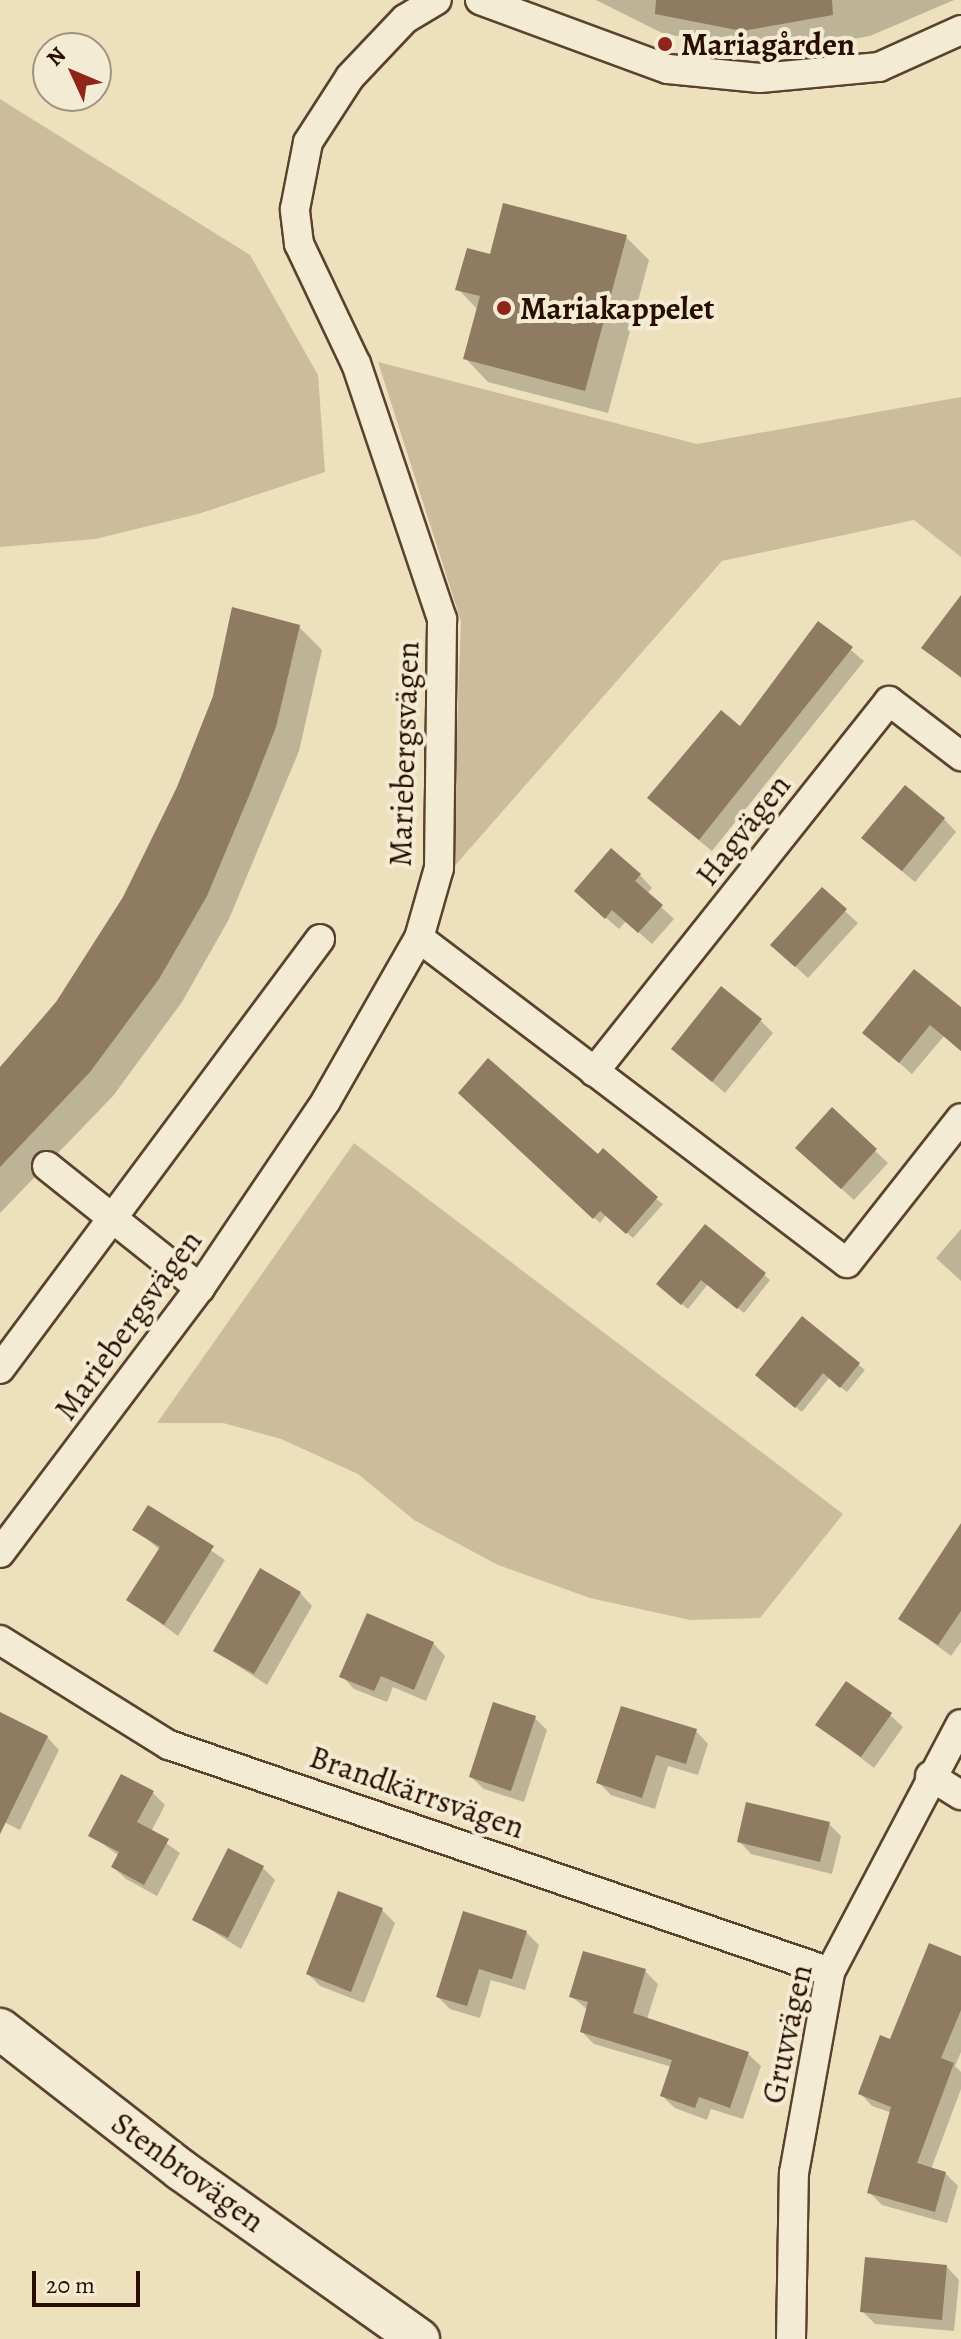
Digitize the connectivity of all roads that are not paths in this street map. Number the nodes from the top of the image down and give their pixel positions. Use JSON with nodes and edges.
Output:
{"nodes":[{"id":1,"x":437,"y":0,"type":"edge"},
{"id":2,"x":480,"y":0,"type":"edge"},
{"id":3,"x":961,"y":30,"type":"edge"},
{"id":4,"x":961,"y":756,"type":"edge"},
{"id":5,"x":419,"y":938,"type":"junction"},
{"id":6,"x":320,"y":939,"type":"dead end"},
{"id":7,"x":594,"y":1072,"type":"junction"},
{"id":8,"x":961,"y":1118,"type":"edge"},
{"id":9,"x":47,"y":1166,"type":"dead end"},
{"id":10,"x":115,"y":1221,"type":"junction"},
{"id":11,"x":200,"y":1288,"type":"junction"},
{"id":12,"x":0,"y":1369,"type":"edge"},
{"id":13,"x":0,"y":1553,"type":"edge"},
{"id":14,"x":0,"y":1640,"type":"edge"},
{"id":15,"x":961,"y":1724,"type":"edge"},
{"id":16,"x":930,"y":1776,"type":"junction"},
{"id":17,"x":961,"y":1795,"type":"edge"},
{"id":18,"x":830,"y":1972,"type":"junction"},
{"id":19,"x":0,"y":2029,"type":"edge"},
{"id":20,"x":419,"y":2339,"type":"edge"},
{"id":21,"x":791,"y":2339,"type":"edge"}],
"edges":[{"from":1,"to":5,"type":"street","name":"Mariebergsvägen"},
{"from":2,"to":3,"type":"street"},
{"from":4,"to":7,"type":"street","name":"Hagvägen"},
{"from":5,"to":7,"type":"street"},
{"from":5,"to":11,"type":"street","name":"Mariebergsvägen"},
{"from":6,"to":10,"type":"street"},
{"from":7,"to":8,"type":"street"},
{"from":9,"to":10,"type":"street"},
{"from":10,"to":11,"type":"street"},
{"from":10,"to":12,"type":"street"},
{"from":11,"to":13,"type":"street","name":"Mariebergsvägen"},
{"from":14,"to":18,"type":"street","name":"Brandkärrsvägen"},
{"from":15,"to":16,"type":"street","name":"Gruvvägen"},
{"from":16,"to":17,"type":"street"},
{"from":16,"to":18,"type":"street","name":"Gruvvägen"},
{"from":18,"to":21,"type":"street","name":"Gruvvägen"},
{"from":19,"to":20,"type":"street","name":"Stenbrovägen"}]}
